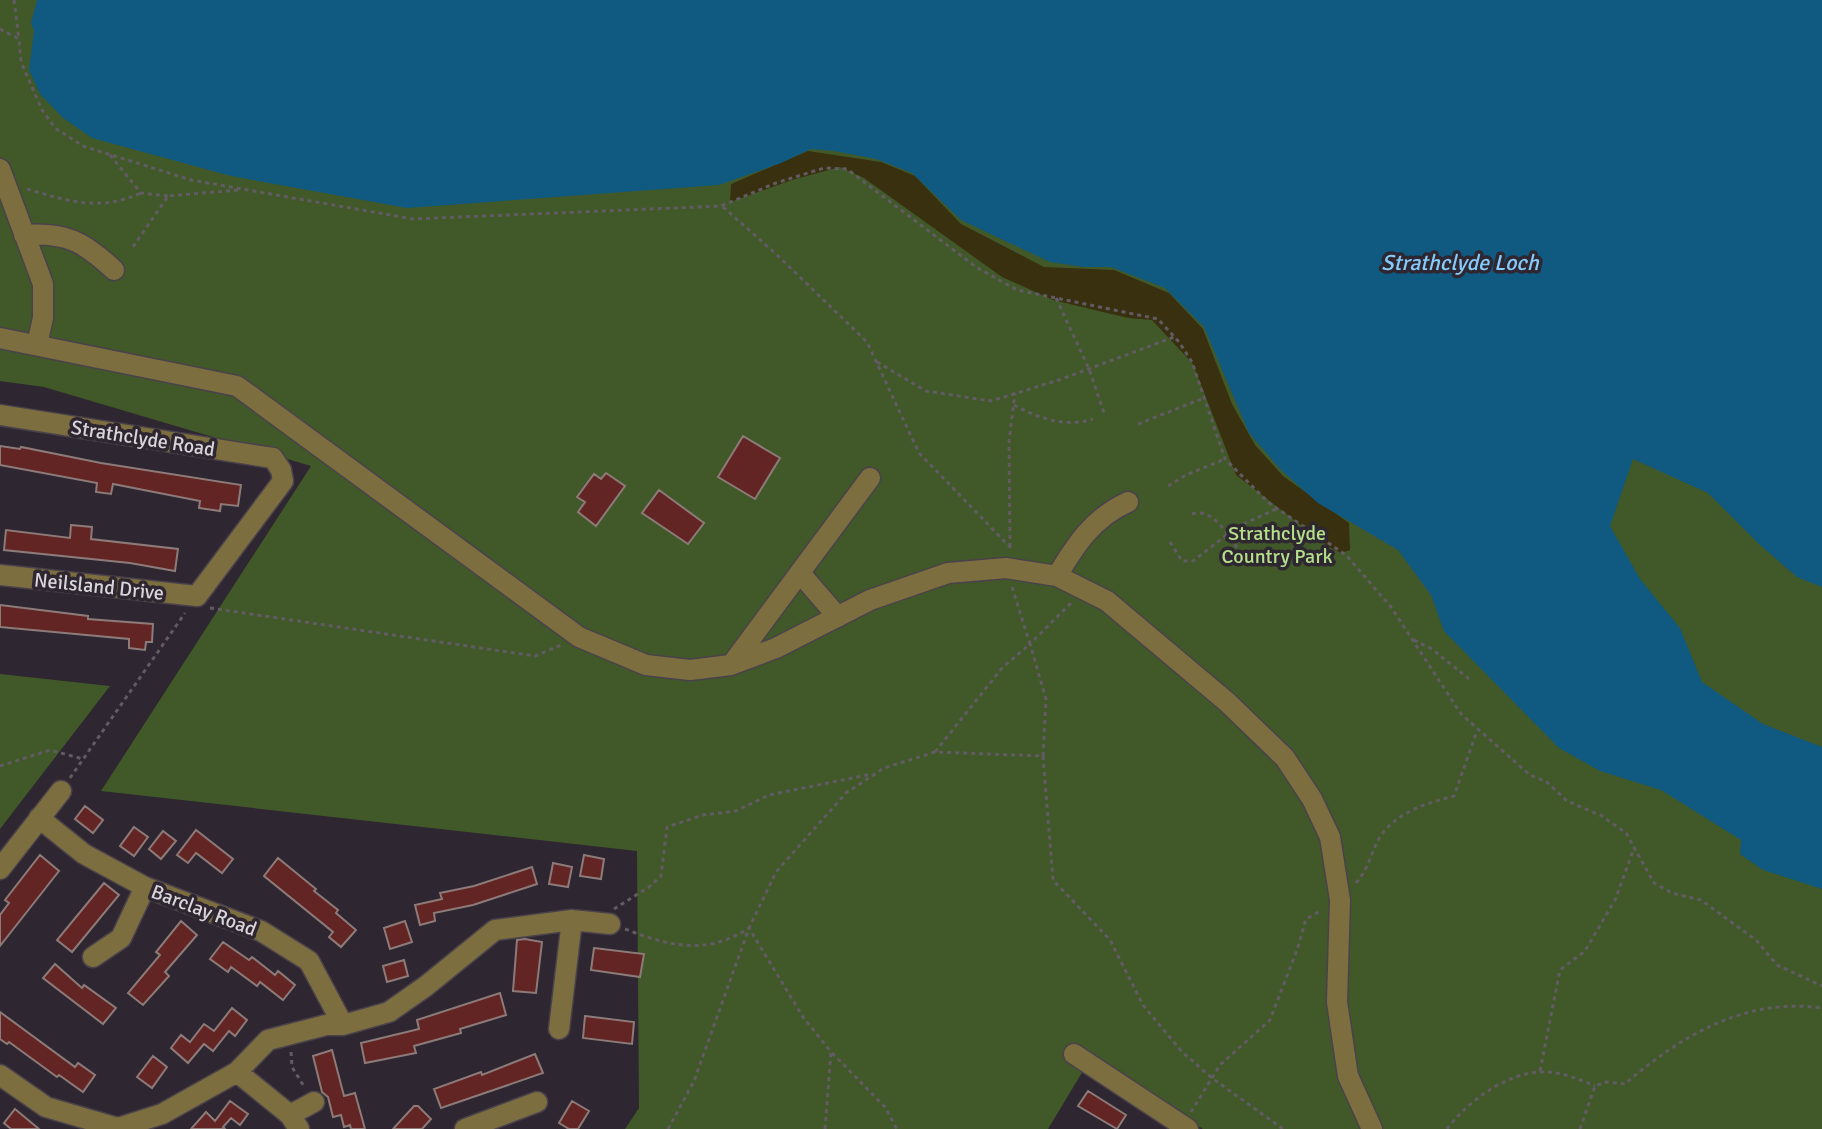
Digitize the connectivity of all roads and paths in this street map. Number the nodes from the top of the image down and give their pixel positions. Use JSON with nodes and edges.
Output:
{"nodes":[{"id":1,"x":14,"y":0,"type":"edge"},
{"id":2,"x":0,"y":29,"type":"edge"},
{"id":3,"x":19,"y":39,"type":"junction"},
{"id":4,"x":109,"y":154,"type":"junction"},
{"id":5,"x":3,"y":178,"type":"edge"},
{"id":6,"x":244,"y":189,"type":"junction"},
{"id":7,"x":141,"y":193,"type":"junction"},
{"id":8,"x":168,"y":196,"type":"junction"},
{"id":9,"x":721,"y":206,"type":"junction"},
{"id":10,"x":24,"y":235,"type":"junction"},
{"id":11,"x":133,"y":247,"type":"dead end"},
{"id":12,"x":114,"y":270,"type":"dead end"},
{"id":13,"x":1056,"y":298,"type":"junction"},
{"id":14,"x":1174,"y":337,"type":"junction"},
{"id":15,"x":0,"y":338,"type":"edge"},
{"id":16,"x":37,"y":344,"type":"junction"},
{"id":17,"x":876,"y":361,"type":"junction"},
{"id":18,"x":1089,"y":369,"type":"junction"},
{"id":19,"x":1015,"y":393,"type":"junction"},
{"id":20,"x":1204,"y":398,"type":"junction"},
{"id":21,"x":1014,"y":405,"type":"junction"},
{"id":22,"x":1104,"y":413,"type":"dead end"},
{"id":23,"x":0,"y":415,"type":"edge"},
{"id":24,"x":1093,"y":419,"type":"dead end"},
{"id":25,"x":1138,"y":424,"type":"dead end"},
{"id":26,"x":1225,"y":459,"type":"junction"},
{"id":27,"x":870,"y":478,"type":"dead end"},
{"id":28,"x":1168,"y":486,"type":"dead end"},
{"id":29,"x":1128,"y":502,"type":"dead end"},
{"id":30,"x":1277,"y":508,"type":"junction"},
{"id":31,"x":1192,"y":514,"type":"dead end"},
{"id":32,"x":1228,"y":534,"type":"junction"},
{"id":33,"x":1170,"y":542,"type":"dead end"},
{"id":34,"x":1010,"y":547,"type":"junction"},
{"id":35,"x":1240,"y":551,"type":"dead end"},
{"id":36,"x":1006,"y":568,"type":"junction"},
{"id":37,"x":800,"y":573,"type":"junction"},
{"id":38,"x":0,"y":575,"type":"edge"},
{"id":39,"x":1057,"y":576,"type":"junction"},
{"id":40,"x":1084,"y":590,"type":"junction"},
{"id":41,"x":194,"y":600,"type":"junction"},
{"id":42,"x":838,"y":617,"type":"junction"},
{"id":43,"x":579,"y":637,"type":"junction"},
{"id":44,"x":1412,"y":639,"type":"junction"},
{"id":45,"x":1030,"y":644,"type":"junction"},
{"id":46,"x":731,"y":665,"type":"junction"},
{"id":47,"x":1469,"y":679,"type":"dead end"},
{"id":48,"x":935,"y":752,"type":"junction"},
{"id":49,"x":1043,"y":756,"type":"junction"},
{"id":50,"x":83,"y":759,"type":"junction"},
{"id":51,"x":0,"y":766,"type":"edge"},
{"id":52,"x":876,"y":773,"type":"junction"},
{"id":53,"x":61,"y":791,"type":"joint"},
{"id":54,"x":39,"y":818,"type":"junction"},
{"id":55,"x":1634,"y":848,"type":"junction"},
{"id":56,"x":0,"y":869,"type":"edge"},
{"id":57,"x":145,"y":887,"type":"junction"},
{"id":58,"x":572,"y":920,"type":"junction"},
{"id":59,"x":606,"y":923,"type":"junction"},
{"id":60,"x":749,"y":928,"type":"junction"},
{"id":61,"x":93,"y":957,"type":"dead end"},
{"id":62,"x":1822,"y":986,"type":"edge"},
{"id":63,"x":1822,"y":1008,"type":"edge"},
{"id":64,"x":343,"y":1025,"type":"junction"},
{"id":65,"x":559,"y":1029,"type":"dead end"},
{"id":66,"x":289,"y":1035,"type":"junction"},
{"id":67,"x":831,"y":1052,"type":"junction"},
{"id":68,"x":1074,"y":1054,"type":"dead end"},
{"id":69,"x":1540,"y":1071,"type":"junction"},
{"id":70,"x":237,"y":1072,"type":"junction"},
{"id":71,"x":0,"y":1075,"type":"edge"},
{"id":72,"x":1595,"y":1086,"type":"junction"},
{"id":73,"x":314,"y":1102,"type":"joint"},
{"id":74,"x":537,"y":1102,"type":"dead end"},
{"id":75,"x":294,"y":1122,"type":"edge"},
{"id":76,"x":504,"y":1122,"type":"edge"},
{"id":77,"x":1183,"y":1128,"type":"edge"},
{"id":78,"x":118,"y":1129,"type":"edge"},
{"id":79,"x":465,"y":1129,"type":"edge"},
{"id":80,"x":668,"y":1129,"type":"edge"},
{"id":81,"x":825,"y":1129,"type":"edge"},
{"id":82,"x":897,"y":1129,"type":"edge"},
{"id":83,"x":1283,"y":1129,"type":"edge"},
{"id":84,"x":1372,"y":1129,"type":"edge"},
{"id":85,"x":1447,"y":1129,"type":"edge"},
{"id":86,"x":1580,"y":1129,"type":"edge"}],
"edges":[{"from":1,"to":3,"type":"path"},
{"from":2,"to":3,"type":"path"},
{"from":3,"to":4,"type":"path"},
{"from":4,"to":6,"type":"path"},
{"from":4,"to":7,"type":"path"},
{"from":5,"to":7,"type":"path"},
{"from":5,"to":10,"type":"street"},
{"from":6,"to":8,"type":"path"},
{"from":6,"to":9,"type":"path"},
{"from":7,"to":8,"type":"path"},
{"from":8,"to":11,"type":"path"},
{"from":9,"to":13,"type":"path"},
{"from":9,"to":17,"type":"path"},
{"from":10,"to":12,"type":"street"},
{"from":10,"to":16,"type":"street"},
{"from":13,"to":14,"type":"path"},
{"from":13,"to":18,"type":"path"},
{"from":14,"to":18,"type":"path"},
{"from":14,"to":20,"type":"path"},
{"from":15,"to":16,"type":"street"},
{"from":16,"to":43,"type":"street"},
{"from":17,"to":19,"type":"path"},
{"from":17,"to":34,"type":"path"},
{"from":18,"to":19,"type":"path"},
{"from":18,"to":22,"type":"path"},
{"from":19,"to":21,"type":"path"},
{"from":20,"to":25,"type":"path"},
{"from":20,"to":26,"type":"path"},
{"from":21,"to":24,"type":"path"},
{"from":21,"to":34,"type":"path"},
{"from":23,"to":41,"type":"street","name":"Strathclyde Road"},
{"from":26,"to":28,"type":"path"},
{"from":26,"to":30,"type":"path"},
{"from":27,"to":37,"type":"street"},
{"from":29,"to":39,"type":"street"},
{"from":30,"to":32,"type":"path"},
{"from":30,"to":44,"type":"path"},
{"from":31,"to":32,"type":"path"},
{"from":32,"to":33,"type":"path"},
{"from":32,"to":35,"type":"path"},
{"from":34,"to":36,"type":"path"},
{"from":36,"to":39,"type":"street"},
{"from":36,"to":42,"type":"street"},
{"from":36,"to":45,"type":"path"},
{"from":37,"to":42,"type":"street"},
{"from":37,"to":46,"type":"street"},
{"from":38,"to":41,"type":"street","name":"Neilsland Drive"},
{"from":39,"to":40,"type":"street"},
{"from":40,"to":45,"type":"path"},
{"from":40,"to":84,"type":"street"},
{"from":41,"to":43,"type":"path"},
{"from":41,"to":50,"type":"path"},
{"from":42,"to":46,"type":"street"},
{"from":43,"to":46,"type":"street"},
{"from":44,"to":47,"type":"path"},
{"from":44,"to":55,"type":"path"},
{"from":45,"to":48,"type":"path"},
{"from":45,"to":49,"type":"path"},
{"from":48,"to":49,"type":"path"},
{"from":48,"to":52,"type":"path"},
{"from":49,"to":83,"type":"path"},
{"from":50,"to":51,"type":"path"},
{"from":50,"to":53,"type":"path"},
{"from":52,"to":59,"type":"path"},
{"from":52,"to":60,"type":"path"},
{"from":53,"to":54,"type":"street"},
{"from":54,"to":56,"type":"street"},
{"from":54,"to":57,"type":"street","name":"Barclay Road"},
{"from":55,"to":62,"type":"path"},
{"from":55,"to":69,"type":"path"},
{"from":57,"to":61,"type":"street"},
{"from":57,"to":64,"type":"street","name":"Barclay Road"},
{"from":58,"to":59,"type":"street"},
{"from":58,"to":64,"type":"street"},
{"from":58,"to":65,"type":"street"},
{"from":59,"to":60,"type":"path"},
{"from":60,"to":67,"type":"path"},
{"from":60,"to":80,"type":"path"},
{"from":63,"to":72,"type":"path"},
{"from":64,"to":66,"type":"street"},
{"from":66,"to":70,"type":"street"},
{"from":66,"to":73,"type":"path"},
{"from":67,"to":81,"type":"path"},
{"from":67,"to":82,"type":"path"},
{"from":68,"to":77,"type":"street"},
{"from":69,"to":72,"type":"path"},
{"from":69,"to":85,"type":"path"},
{"from":70,"to":75,"type":"street"},
{"from":70,"to":78,"type":"street"},
{"from":71,"to":78,"type":"street"},
{"from":72,"to":86,"type":"path"},
{"from":73,"to":75,"type":"street"},
{"from":74,"to":76,"type":"street"},
{"from":76,"to":79,"type":"street"}]}
